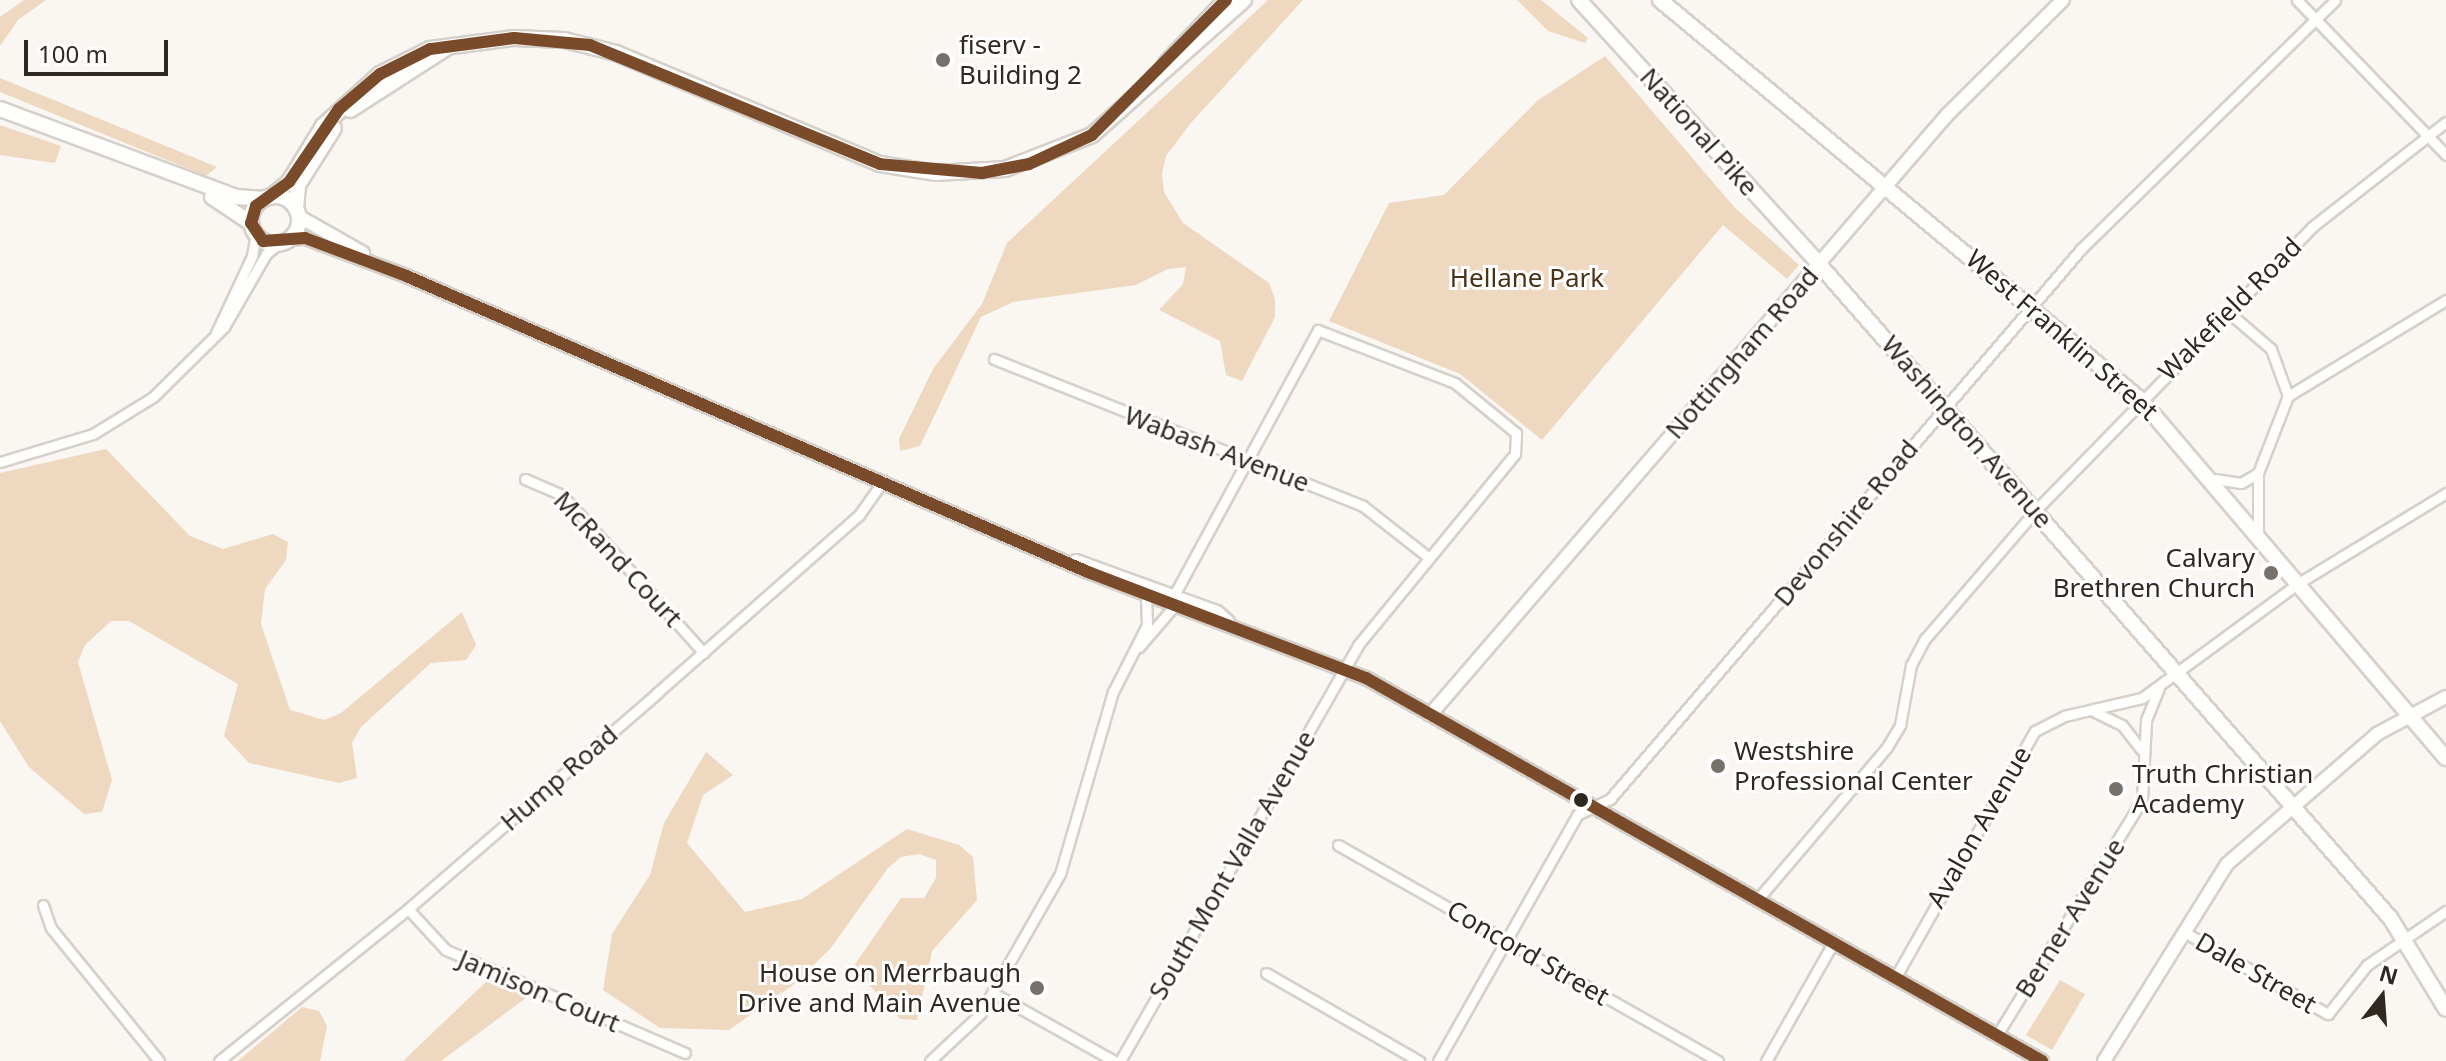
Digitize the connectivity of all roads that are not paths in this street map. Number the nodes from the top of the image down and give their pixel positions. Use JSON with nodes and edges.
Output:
{"nodes":[{"id":1,"x":1226,"y":0,"type":"edge"},
{"id":2,"x":1244,"y":0,"type":"edge"},
{"id":3,"x":1579,"y":0,"type":"edge"},
{"id":4,"x":1660,"y":0,"type":"edge"},
{"id":5,"x":2063,"y":0,"type":"edge"},
{"id":6,"x":2297,"y":0,"type":"edge"},
{"id":7,"x":2335,"y":0,"type":"edge"},
{"id":8,"x":2315,"y":19,"type":"junction"},
{"id":9,"x":445,"y":49,"type":"junction"},
{"id":10,"x":1141,"y":92,"type":"junction"},
{"id":11,"x":0,"y":109,"type":"edge"},
{"id":12,"x":2446,"y":122,"type":"edge"},
{"id":13,"x":2427,"y":135,"type":"junction"},
{"id":14,"x":2446,"y":155,"type":"edge"},
{"id":15,"x":133,"y":159,"type":"junction"},
{"id":16,"x":1887,"y":185,"type":"junction"},
{"id":17,"x":268,"y":198,"type":"junction"},
{"id":18,"x":297,"y":212,"type":"junction"},
{"id":19,"x":254,"y":229,"type":"junction"},
{"id":20,"x":284,"y":241,"type":"junction"},
{"id":21,"x":1818,"y":263,"type":"junction"},
{"id":22,"x":404,"y":275,"type":"junction"},
{"id":23,"x":2446,"y":300,"type":"edge"},
{"id":24,"x":2033,"y":304,"type":"junction"},
{"id":25,"x":2227,"y":311,"type":"junction"},
{"id":26,"x":216,"y":333,"type":"junction"},
{"id":27,"x":994,"y":359,"type":"dead end"},
{"id":28,"x":2288,"y":396,"type":"junction"},
{"id":29,"x":2141,"y":400,"type":"junction"},
{"id":30,"x":1945,"y":407,"type":"junction"},
{"id":31,"x":0,"y":462,"type":"edge"},
{"id":32,"x":1248,"y":462,"type":"junction"},
{"id":33,"x":2258,"y":473,"type":"junction"},
{"id":34,"x":525,"y":479,"type":"dead end"},
{"id":35,"x":2215,"y":479,"type":"junction"},
{"id":36,"x":883,"y":481,"type":"junction"},
{"id":37,"x":2446,"y":493,"type":"edge"},
{"id":38,"x":2036,"y":510,"type":"junction"},
{"id":39,"x":2258,"y":534,"type":"junction"},
{"id":40,"x":1428,"y":557,"type":"junction"},
{"id":41,"x":1066,"y":559,"type":"junction"},
{"id":42,"x":2297,"y":584,"type":"junction"},
{"id":43,"x":1146,"y":594,"type":"junction"},
{"id":44,"x":1175,"y":600,"type":"junction"},
{"id":45,"x":704,"y":653,"type":"junction"},
{"id":46,"x":1132,"y":656,"type":"junction"},
{"id":47,"x":1343,"y":668,"type":"junction"},
{"id":48,"x":2176,"y":670,"type":"junction"},
{"id":49,"x":2161,"y":684,"type":"junction"},
{"id":50,"x":2446,"y":697,"type":"edge"},
{"id":51,"x":2091,"y":711,"type":"junction"},
{"id":52,"x":2408,"y":713,"type":"junction"},
{"id":53,"x":1430,"y":715,"type":"junction"},
{"id":54,"x":2122,"y":725,"type":"junction"},
{"id":55,"x":2145,"y":728,"type":"junction"},
{"id":56,"x":2142,"y":752,"type":"junction"},
{"id":57,"x":2446,"y":758,"type":"edge"},
{"id":58,"x":1594,"y":807,"type":"junction"},
{"id":59,"x":2294,"y":808,"type":"junction"},
{"id":60,"x":1338,"y":845,"type":"dead end"},
{"id":61,"x":1757,"y":900,"type":"junction"},
{"id":62,"x":43,"y":905,"type":"dead end"},
{"id":63,"x":408,"y":909,"type":"junction"},
{"id":64,"x":2446,"y":911,"type":"edge"},
{"id":65,"x":2184,"y":932,"type":"junction"},
{"id":66,"x":2407,"y":938,"type":"junction"},
{"id":67,"x":1506,"y":941,"type":"junction"},
{"id":68,"x":1833,"y":943,"type":"junction"},
{"id":69,"x":1266,"y":973,"type":"dead end"},
{"id":70,"x":1895,"y":978,"type":"junction"},
{"id":71,"x":993,"y":993,"type":"junction"},
{"id":72,"x":2446,"y":1009,"type":"edge"},
{"id":73,"x":1997,"y":1035,"type":"junction"},
{"id":74,"x":685,"y":1053,"type":"dead end"},
{"id":75,"x":159,"y":1061,"type":"edge"},
{"id":76,"x":219,"y":1061,"type":"edge"},
{"id":77,"x":930,"y":1061,"type":"edge"},
{"id":78,"x":1117,"y":1061,"type":"edge"},
{"id":79,"x":1419,"y":1061,"type":"edge"},
{"id":80,"x":1438,"y":1061,"type":"edge"},
{"id":81,"x":1718,"y":1061,"type":"edge"},
{"id":82,"x":1766,"y":1061,"type":"edge"},
{"id":83,"x":2042,"y":1061,"type":"edge"},
{"id":84,"x":2104,"y":1061,"type":"edge"}],
"edges":[{"from":1,"to":10,"type":"main road"},
{"from":2,"to":10,"type":"main road"},
{"from":3,"to":21,"type":"main road","name":"National Pike"},
{"from":4,"to":16,"type":"main road","name":"West Franklin Street"},
{"from":5,"to":16,"type":"street","name":"Nottingham Road"},
{"from":6,"to":8,"type":"street"},
{"from":7,"to":8,"type":"street","name":"Devonshire Road"},
{"from":8,"to":13,"type":"street"},
{"from":8,"to":24,"type":"street","name":"Devonshire Road"},
{"from":9,"to":10,"type":"main road"},
{"from":9,"to":17,"type":"main road"},
{"from":9,"to":18,"type":"main road"},
{"from":11,"to":15,"type":"main road"},
{"from":12,"to":13,"type":"street","name":"Wakefield Road"},
{"from":13,"to":14,"type":"street"},
{"from":13,"to":25,"type":"street","name":"Wakefield Road"},
{"from":15,"to":17,"type":"main road"},
{"from":15,"to":19,"type":"main road"},
{"from":16,"to":21,"type":"street","name":"Nottingham Road"},
{"from":16,"to":24,"type":"main road","name":"West Franklin Street"},
{"from":17,"to":18,"type":"main road"},
{"from":17,"to":19,"type":"main road"},
{"from":18,"to":20,"type":"main road"},
{"from":18,"to":22,"type":"street"},
{"from":19,"to":20,"type":"main road"},
{"from":19,"to":26,"type":"street"},
{"from":20,"to":22,"type":"street"},
{"from":20,"to":26,"type":"street"},
{"from":21,"to":30,"type":"main road","name":"Washington Avenue"},
{"from":21,"to":53,"type":"street","name":"Nottingham Road"},
{"from":22,"to":36,"type":"street"},
{"from":23,"to":28,"type":"street"},
{"from":24,"to":29,"type":"main road","name":"West Franklin Street"},
{"from":24,"to":30,"type":"street","name":"Devonshire Road"},
{"from":25,"to":28,"type":"street"},
{"from":25,"to":29,"type":"street","name":"Wakefield Road"},
{"from":26,"to":31,"type":"street"},
{"from":27,"to":32,"type":"street","name":"Wabash Avenue"},
{"from":28,"to":33,"type":"street"},
{"from":29,"to":35,"type":"main road","name":"West Franklin Street"},
{"from":29,"to":38,"type":"street","name":"Wakefield Road"},
{"from":30,"to":38,"type":"main road","name":"Washington Avenue"},
{"from":30,"to":58,"type":"street","name":"Devonshire Road"},
{"from":32,"to":40,"type":"street","name":"Wabash Avenue"},
{"from":32,"to":40,"type":"street","name":"South Mont Valla Avenue"},
{"from":32,"to":44,"type":"street"},
{"from":33,"to":35,"type":"street"},
{"from":33,"to":39,"type":"street"},
{"from":34,"to":45,"type":"street","name":"McRand Court"},
{"from":35,"to":39,"type":"main road","name":"West Franklin Street"},
{"from":36,"to":41,"type":"street"},
{"from":36,"to":45,"type":"street","name":"Hump Road"},
{"from":37,"to":42,"type":"street","name":"Avalon Avenue"},
{"from":38,"to":48,"type":"main road","name":"Washington Avenue"},
{"from":38,"to":61,"type":"street","name":"Wakefield Road"},
{"from":39,"to":42,"type":"main road","name":"West Franklin Street"},
{"from":40,"to":47,"type":"street","name":"South Mont Valla Avenue"},
{"from":41,"to":43,"type":"street"},
{"from":41,"to":44,"type":"street"},
{"from":42,"to":48,"type":"street","name":"Avalon Avenue"},
{"from":42,"to":52,"type":"main road","name":"West Franklin Street"},
{"from":43,"to":44,"type":"street"},
{"from":43,"to":46,"type":"street"},
{"from":44,"to":46,"type":"street"},
{"from":44,"to":47,"type":"street"},
{"from":45,"to":63,"type":"street","name":"Hump Road"},
{"from":46,"to":71,"type":"street"},
{"from":47,"to":53,"type":"street"},
{"from":47,"to":78,"type":"street","name":"South Mont Valla Avenue"},
{"from":48,"to":49,"type":"street","name":"Avalon Avenue"},
{"from":48,"to":59,"type":"main road","name":"Washington Avenue"},
{"from":49,"to":51,"type":"street","name":"Avalon Avenue"},
{"from":49,"to":55,"type":"street","name":"Berner Avenue"},
{"from":50,"to":52,"type":"street"},
{"from":51,"to":54,"type":"street"},
{"from":51,"to":70,"type":"street","name":"Avalon Avenue"},
{"from":52,"to":57,"type":"main road","name":"West Franklin Street"},
{"from":52,"to":59,"type":"street"},
{"from":53,"to":58,"type":"street"},
{"from":54,"to":55,"type":"street"},
{"from":54,"to":56,"type":"street"},
{"from":55,"to":56,"type":"street","name":"Berner Avenue"},
{"from":56,"to":73,"type":"street","name":"Berner Avenue"},
{"from":58,"to":61,"type":"street"},
{"from":58,"to":67,"type":"street","name":"Devonshire Road"},
{"from":59,"to":65,"type":"street"},
{"from":59,"to":66,"type":"main road","name":"Washington Avenue"},
{"from":60,"to":67,"type":"street","name":"Concord Street"},
{"from":61,"to":68,"type":"street"},
{"from":62,"to":75,"type":"street"},
{"from":63,"to":74,"type":"street","name":"Jamison Court"},
{"from":63,"to":76,"type":"street","name":"Hump Road"},
{"from":64,"to":66,"type":"street"},
{"from":65,"to":66,"type":"street","name":"Dale Street"},
{"from":65,"to":84,"type":"street"},
{"from":66,"to":72,"type":"main road","name":"Washington Avenue"},
{"from":67,"to":80,"type":"street","name":"Devonshire Road"},
{"from":67,"to":81,"type":"street","name":"Concord Street"},
{"from":68,"to":70,"type":"street"},
{"from":68,"to":82,"type":"street"},
{"from":69,"to":79,"type":"street"},
{"from":70,"to":73,"type":"street"},
{"from":71,"to":77,"type":"street"},
{"from":71,"to":78,"type":"street"},
{"from":73,"to":83,"type":"street"}]}
